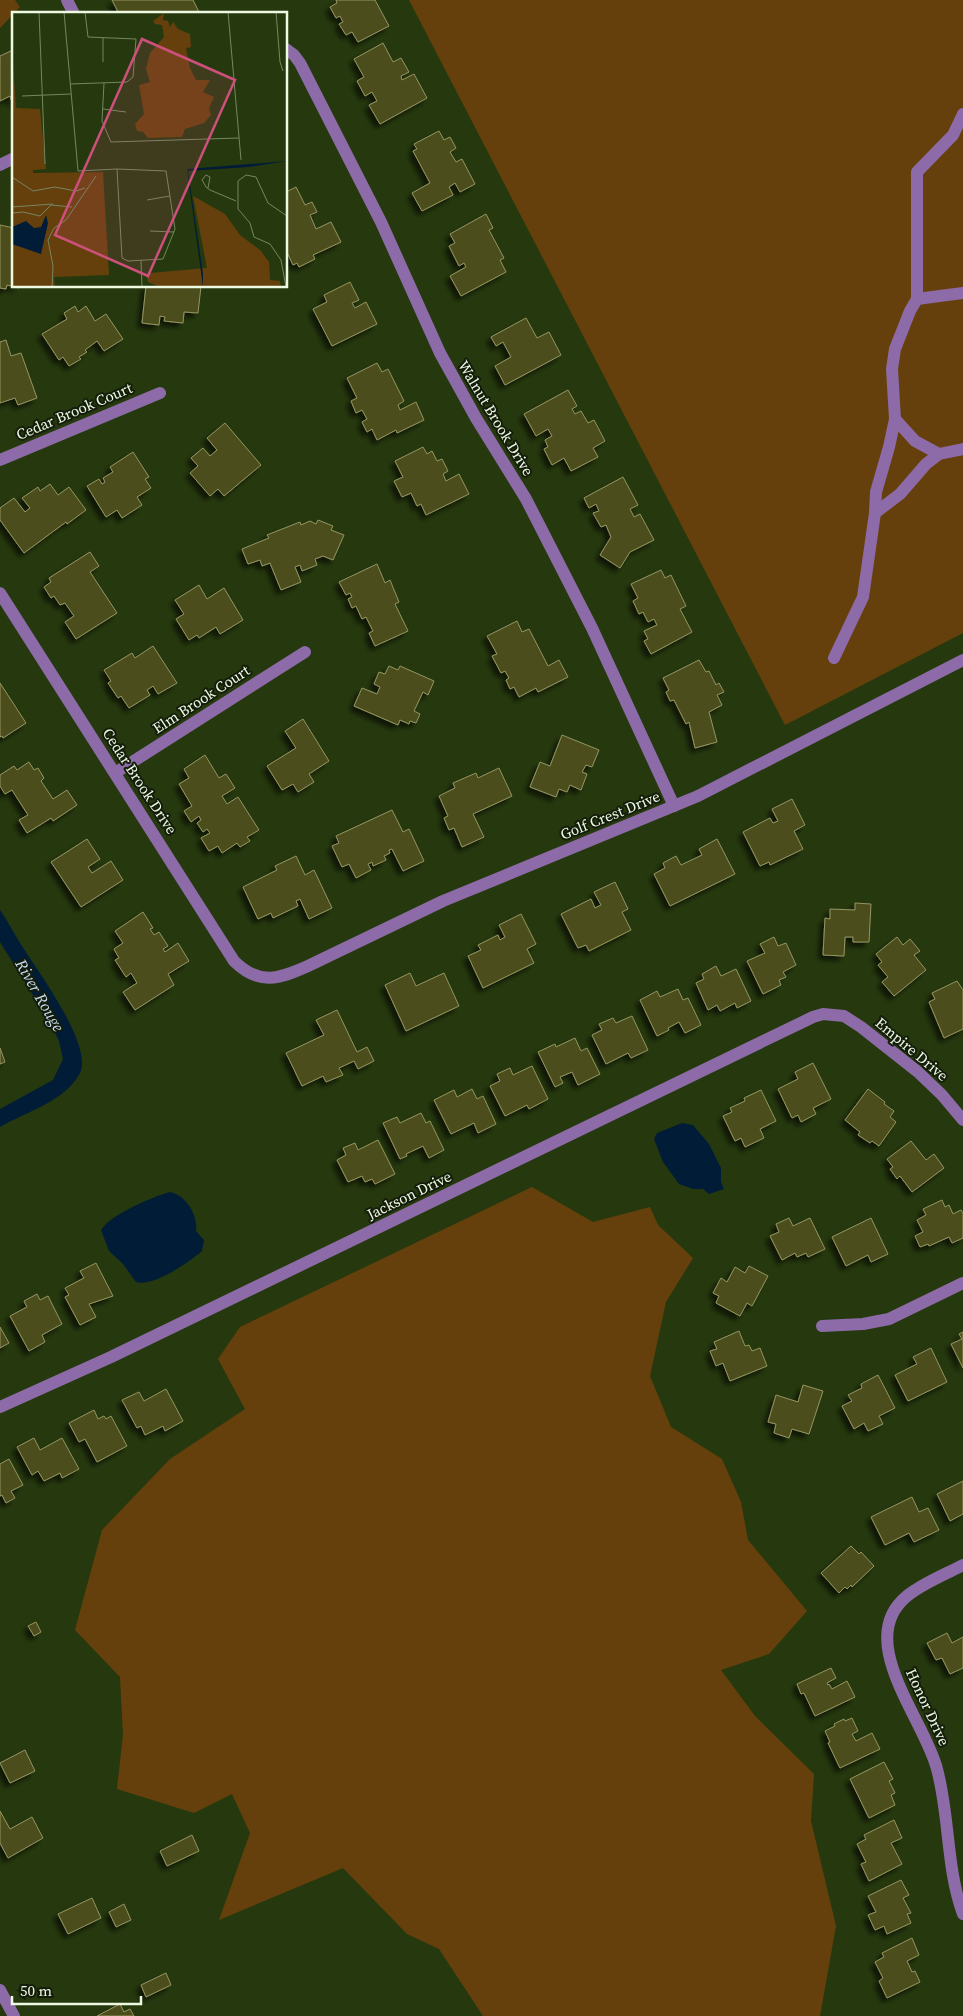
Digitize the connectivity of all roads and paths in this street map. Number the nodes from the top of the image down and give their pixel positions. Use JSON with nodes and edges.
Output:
{"nodes":[{"id":1,"x":67,"y":0,"type":"edge"},
{"id":2,"x":73,"y":12,"type":"edge"},
{"id":3,"x":288,"y":50,"type":"edge"},
{"id":4,"x":963,"y":114,"type":"edge"},
{"id":5,"x":12,"y":159,"type":"edge"},
{"id":6,"x":0,"y":165,"type":"edge"},
{"id":7,"x":963,"y":293,"type":"edge"},
{"id":8,"x":917,"y":299,"type":"junction"},
{"id":9,"x":160,"y":393,"type":"dead end"},
{"id":10,"x":895,"y":419,"type":"junction"},
{"id":11,"x":963,"y":449,"type":"edge"},
{"id":12,"x":939,"y":454,"type":"junction"},
{"id":13,"x":0,"y":460,"type":"edge"},
{"id":14,"x":875,"y":513,"type":"junction"},
{"id":15,"x":0,"y":593,"type":"edge"},
{"id":16,"x":305,"y":652,"type":"dead end"},
{"id":17,"x":834,"y":658,"type":"dead end"},
{"id":18,"x":963,"y":660,"type":"edge"},
{"id":19,"x":116,"y":773,"type":"junction"},
{"id":20,"x":674,"y":806,"type":"junction"},
{"id":21,"x":261,"y":977,"type":"joint"},
{"id":22,"x":832,"y":1014,"type":"joint"},
{"id":23,"x":963,"y":1120,"type":"edge"},
{"id":24,"x":963,"y":1284,"type":"edge"},
{"id":25,"x":822,"y":1326,"type":"dead end"},
{"id":26,"x":0,"y":1407,"type":"edge"},
{"id":27,"x":963,"y":1565,"type":"edge"},
{"id":28,"x":963,"y":1914,"type":"edge"},
{"id":29,"x":0,"y":1990,"type":"edge"},
{"id":30,"x":14,"y":2016,"type":"edge"}],
"edges":[{"from":1,"to":2,"type":"street"},
{"from":3,"to":20,"type":"street","name":"Walnut Brook Drive"},
{"from":4,"to":8,"type":"street"},
{"from":5,"to":6,"type":"street"},
{"from":7,"to":8,"type":"street"},
{"from":8,"to":10,"type":"street"},
{"from":9,"to":13,"type":"street","name":"Cedar Brook Court"},
{"from":10,"to":12,"type":"street"},
{"from":10,"to":14,"type":"street"},
{"from":11,"to":12,"type":"street"},
{"from":12,"to":14,"type":"street"},
{"from":14,"to":17,"type":"street"},
{"from":15,"to":19,"type":"street","name":"Cedar Brook Drive"},
{"from":16,"to":19,"type":"street","name":"Elm Brook Court"},
{"from":18,"to":20,"type":"street","name":"Golf Crest Drive"},
{"from":19,"to":21,"type":"street","name":"Cedar Brook Drive"},
{"from":20,"to":21,"type":"street","name":"Golf Crest Drive"},
{"from":22,"to":23,"type":"street","name":"Empire Drive"},
{"from":22,"to":26,"type":"street","name":"Jackson Drive"},
{"from":24,"to":25,"type":"street"},
{"from":27,"to":28,"type":"street","name":"Honor Drive"},
{"from":29,"to":30,"type":"street"}]}
